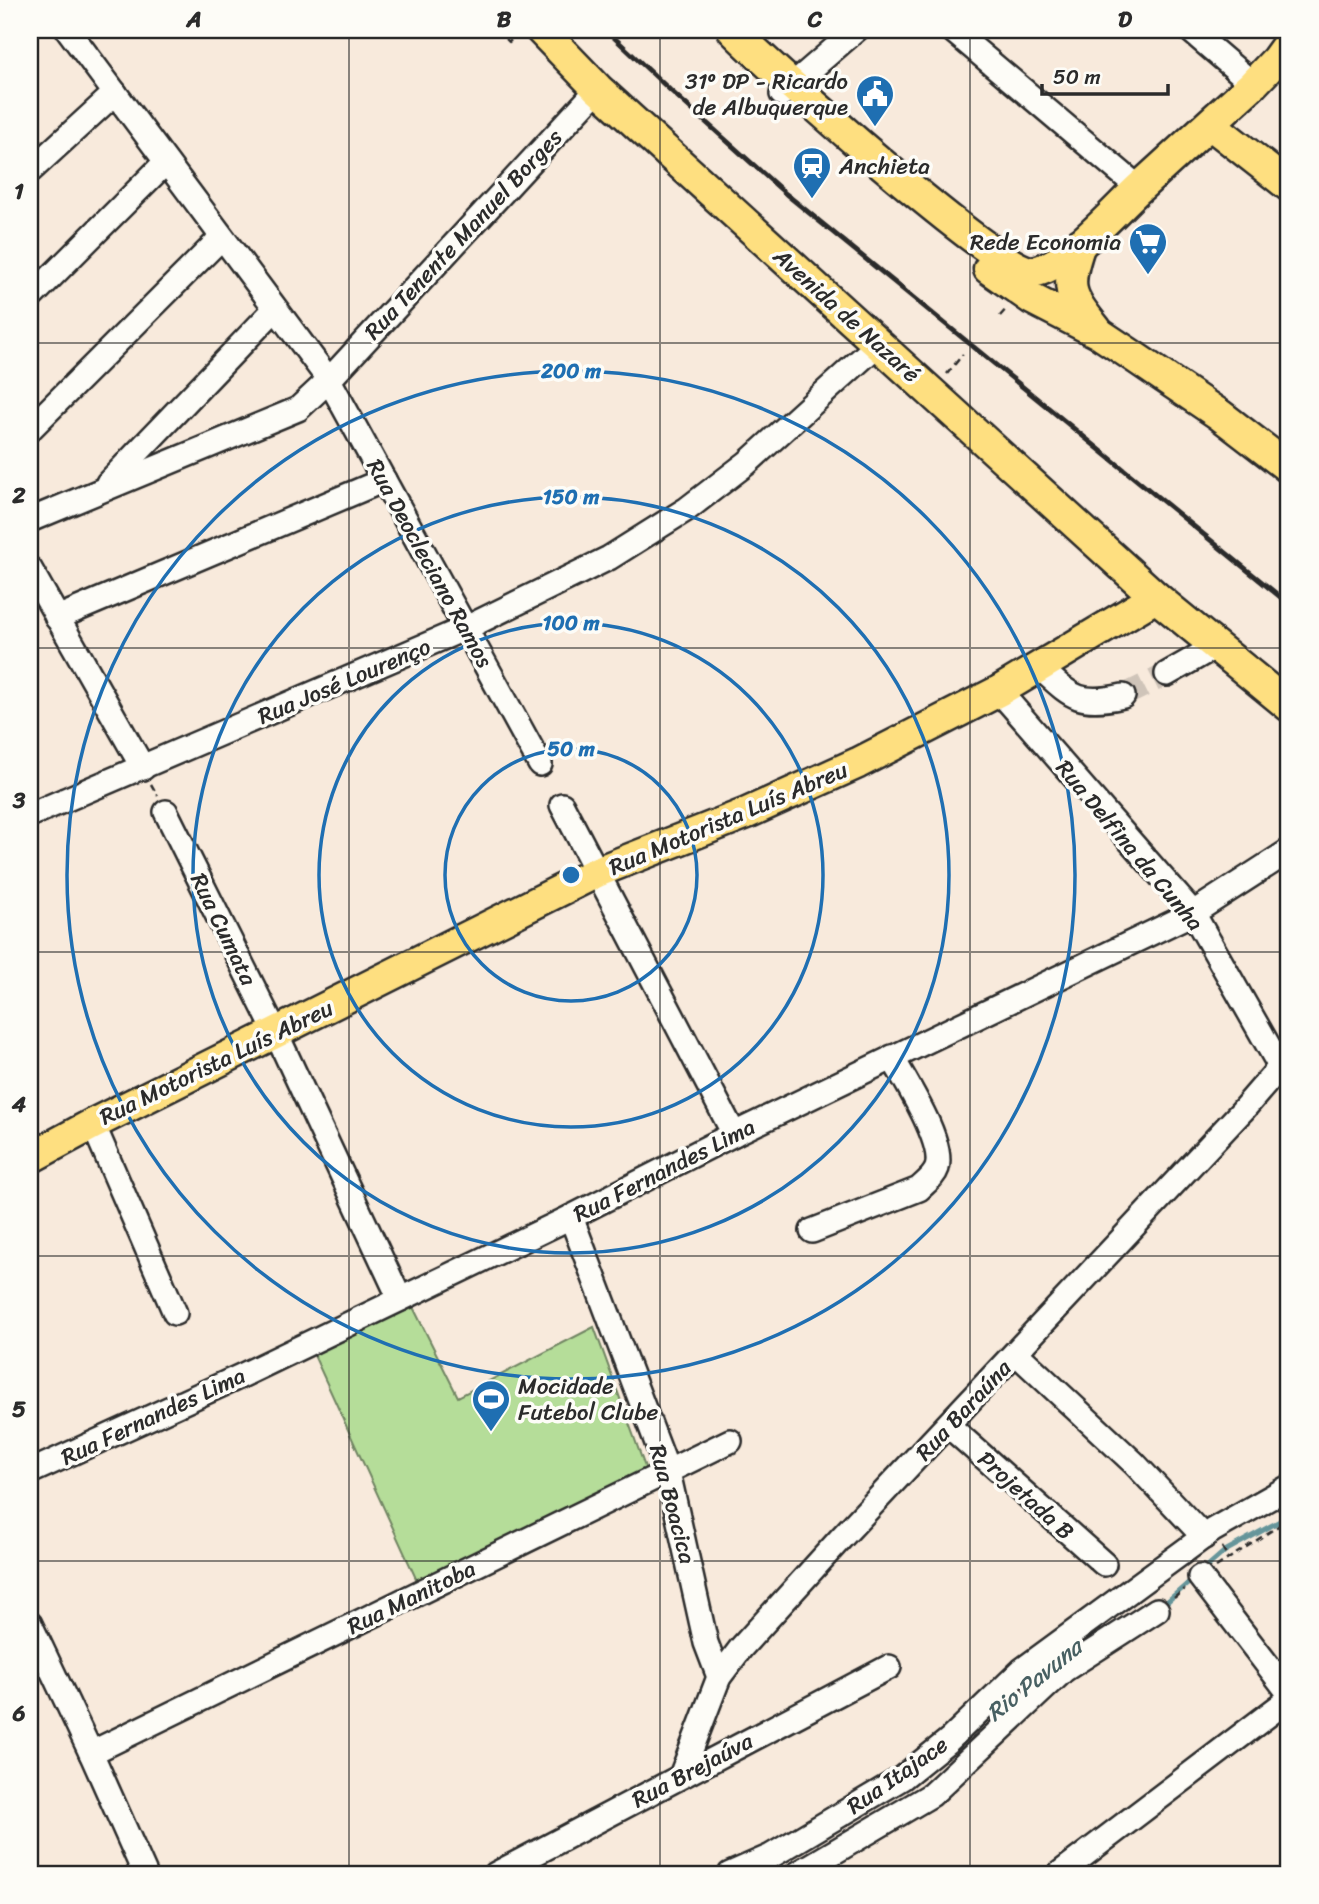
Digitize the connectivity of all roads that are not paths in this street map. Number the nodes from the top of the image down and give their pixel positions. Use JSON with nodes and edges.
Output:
{"nodes":[{"id":1,"x":68,"y":30,"type":"edge"},
{"id":2,"x":541,"y":30,"type":"edge"},
{"id":3,"x":710,"y":30,"type":"edge"},
{"id":4,"x":733,"y":30,"type":"edge"},
{"id":5,"x":856,"y":30,"type":"edge"},
{"id":6,"x":952,"y":30,"type":"edge"},
{"id":7,"x":1190,"y":30,"type":"edge"},
{"id":8,"x":1285,"y":55,"type":"edge"},
{"id":9,"x":1253,"y":84,"type":"junction"},
{"id":10,"x":598,"y":89,"type":"junction"},
{"id":11,"x":786,"y":90,"type":"junction"},
{"id":12,"x":115,"y":93,"type":"junction"},
{"id":13,"x":1210,"y":124,"type":"junction"},
{"id":14,"x":165,"y":163,"type":"junction"},
{"id":15,"x":30,"y":171,"type":"edge"},
{"id":16,"x":1289,"y":186,"type":"edge"},
{"id":17,"x":1139,"y":188,"type":"junction"},
{"id":18,"x":221,"y":238,"type":"junction"},
{"id":19,"x":1080,"y":244,"type":"junction"},
{"id":20,"x":30,"y":298,"type":"edge"},
{"id":21,"x":275,"y":309,"type":"junction"},
{"id":22,"x":1100,"y":334,"type":"junction"},
{"id":23,"x":878,"y":344,"type":"junction"},
{"id":24,"x":328,"y":380,"type":"junction"},
{"id":25,"x":30,"y":429,"type":"edge"},
{"id":26,"x":1289,"y":468,"type":"edge"},
{"id":27,"x":384,"y":480,"type":"junction"},
{"id":28,"x":101,"y":491,"type":"junction"},
{"id":29,"x":30,"y":520,"type":"edge"},
{"id":30,"x":30,"y":569,"type":"edge"},
{"id":31,"x":1156,"y":597,"type":"junction"},
{"id":32,"x":57,"y":618,"type":"junction"},
{"id":33,"x":466,"y":628,"type":"junction"},
{"id":34,"x":1216,"y":646,"type":"junction"},
{"id":35,"x":1040,"y":667,"type":"junction"},
{"id":36,"x":1167,"y":674,"type":"tunnel mouth"},
{"id":37,"x":999,"y":691,"type":"junction"},
{"id":38,"x":1123,"y":696,"type":"tunnel mouth"},
{"id":39,"x":1289,"y":706,"type":"edge"},
{"id":40,"x":540,"y":764,"type":"dead end"},
{"id":41,"x":143,"y":768,"type":"junction"},
{"id":42,"x":562,"y":806,"type":"dead end"},
{"id":43,"x":166,"y":812,"type":"road end"},
{"id":44,"x":30,"y":814,"type":"edge"},
{"id":45,"x":1289,"y":851,"type":"edge"},
{"id":46,"x":597,"y":872,"type":"junction"},
{"id":47,"x":1193,"y":913,"type":"junction"},
{"id":48,"x":276,"y":1033,"type":"junction"},
{"id":49,"x":892,"y":1057,"type":"junction"},
{"id":50,"x":1284,"y":1074,"type":"edge"},
{"id":51,"x":93,"y":1124,"type":"junction"},
{"id":52,"x":734,"y":1134,"type":"junction"},
{"id":53,"x":30,"y":1158,"type":"edge"},
{"id":54,"x":571,"y":1217,"type":"junction"},
{"id":55,"x":811,"y":1231,"type":"dead end"},
{"id":56,"x":400,"y":1299,"type":"junction"},
{"id":57,"x":175,"y":1313,"type":"dead end"},
{"id":58,"x":1016,"y":1353,"type":"junction"},
{"id":59,"x":949,"y":1426,"type":"junction"},
{"id":60,"x":730,"y":1441,"type":"dead end"},
{"id":61,"x":30,"y":1472,"type":"edge"},
{"id":62,"x":668,"y":1472,"type":"junction"},
{"id":63,"x":1289,"y":1487,"type":"edge"},
{"id":64,"x":1204,"y":1537,"type":"junction"},
{"id":65,"x":1104,"y":1564,"type":"dead end"},
{"id":66,"x":1200,"y":1577,"type":"road end"},
{"id":67,"x":1157,"y":1610,"type":"road end"},
{"id":68,"x":30,"y":1624,"type":"edge"},
{"id":69,"x":888,"y":1667,"type":"dead end"},
{"id":70,"x":719,"y":1677,"type":"junction"},
{"id":71,"x":1289,"y":1693,"type":"edge"},
{"id":72,"x":1289,"y":1699,"type":"edge"},
{"id":73,"x":92,"y":1753,"type":"junction"},
{"id":74,"x":681,"y":1776,"type":"junction"},
{"id":75,"x":1064,"y":1873,"type":"edge"},
{"id":76,"x":145,"y":1874,"type":"edge"},
{"id":77,"x":496,"y":1874,"type":"edge"},
{"id":78,"x":730,"y":1874,"type":"edge"},
{"id":79,"x":797,"y":1874,"type":"edge"}],
"edges":[{"from":1,"to":12,"type":"street","name":"Rua Deocleciano Ramos"},
{"from":2,"to":10,"type":"main road","name":"Avenida de Nazaré"},
{"from":3,"to":11,"type":"main road"},
{"from":4,"to":11,"type":"main road"},
{"from":5,"to":11,"type":"street"},
{"from":6,"to":17,"type":"street"},
{"from":7,"to":9,"type":"street"},
{"from":8,"to":9,"type":"main road"},
{"from":9,"to":13,"type":"main road"},
{"from":10,"to":23,"type":"main road","name":"Avenida de Nazaré"},
{"from":10,"to":24,"type":"street","name":"Rua Tenente Manuel Borges"},
{"from":11,"to":19,"type":"main road"},
{"from":11,"to":22,"type":"main road"},
{"from":12,"to":14,"type":"street","name":"Rua Deocleciano Ramos"},
{"from":12,"to":15,"type":"street"},
{"from":13,"to":16,"type":"main road"},
{"from":13,"to":17,"type":"main road"},
{"from":14,"to":18,"type":"street","name":"Rua Deocleciano Ramos"},
{"from":14,"to":20,"type":"street"},
{"from":17,"to":19,"type":"main road"},
{"from":18,"to":21,"type":"street","name":"Rua Deocleciano Ramos"},
{"from":18,"to":25,"type":"street"},
{"from":19,"to":22,"type":"main road"},
{"from":21,"to":24,"type":"street","name":"Rua Deocleciano Ramos"},
{"from":21,"to":28,"type":"street"},
{"from":22,"to":26,"type":"main road"},
{"from":23,"to":31,"type":"main road","name":"Avenida de Nazaré"},
{"from":23,"to":33,"type":"street","name":"Rua José Lourenço"},
{"from":24,"to":27,"type":"street","name":"Rua Deocleciano Ramos"},
{"from":24,"to":28,"type":"street","name":"Rua Tenente Manuel Borges"},
{"from":27,"to":32,"type":"street"},
{"from":27,"to":33,"type":"street","name":"Rua Deocleciano Ramos"},
{"from":28,"to":29,"type":"street","name":"Rua Tenente Manuel Borges"},
{"from":30,"to":32,"type":"street"},
{"from":31,"to":34,"type":"main road","name":"Avenida de Nazaré"},
{"from":31,"to":35,"type":"main road","name":"Rua Motorista Luís Abreu"},
{"from":32,"to":41,"type":"street"},
{"from":33,"to":40,"type":"street","name":"Rua Deocleciano Ramos"},
{"from":33,"to":41,"type":"street","name":"Rua José Lourenço"},
{"from":34,"to":36,"type":"street"},
{"from":34,"to":39,"type":"main road","name":"Avenida de Nazaré"},
{"from":35,"to":37,"type":"main road","name":"Rua Motorista Luís Abreu"},
{"from":35,"to":38,"type":"street"},
{"from":37,"to":46,"type":"main road","name":"Rua Motorista Luís Abreu"},
{"from":37,"to":47,"type":"street","name":"Rua Delfina da Cunha"},
{"from":41,"to":44,"type":"street","name":"Rua José Lourenço"},
{"from":42,"to":46,"type":"street"},
{"from":43,"to":48,"type":"street","name":"Rua Cumata"},
{"from":45,"to":47,"type":"street","name":"Rua Fernandes Lima"},
{"from":46,"to":48,"type":"main road","name":"Rua Motorista Luís Abreu"},
{"from":46,"to":52,"type":"street"},
{"from":47,"to":49,"type":"street","name":"Rua Fernandes Lima"},
{"from":47,"to":50,"type":"street","name":"Rua Delfina da Cunha"},
{"from":48,"to":51,"type":"main road","name":"Rua Motorista Luís Abreu"},
{"from":48,"to":56,"type":"street","name":"Rua Cumata"},
{"from":49,"to":52,"type":"street","name":"Rua Fernandes Lima"},
{"from":49,"to":55,"type":"street"},
{"from":50,"to":58,"type":"street","name":"Rua Baraúna"},
{"from":51,"to":53,"type":"main road","name":"Rua Motorista Luís Abreu"},
{"from":51,"to":57,"type":"street"},
{"from":52,"to":54,"type":"street","name":"Rua Fernandes Lima"},
{"from":54,"to":56,"type":"street","name":"Rua Fernandes Lima"},
{"from":54,"to":62,"type":"street","name":"Rua Boacica"},
{"from":56,"to":61,"type":"street","name":"Rua Fernandes Lima"},
{"from":58,"to":59,"type":"street","name":"Rua Baraúna"},
{"from":58,"to":64,"type":"street"},
{"from":59,"to":65,"type":"street","name":"Projetada B"},
{"from":59,"to":70,"type":"street","name":"Rua Baraúna"},
{"from":60,"to":62,"type":"street","name":"Rua Manitoba"},
{"from":62,"to":70,"type":"street","name":"Rua Boacica"},
{"from":62,"to":73,"type":"street","name":"Rua Manitoba"},
{"from":63,"to":64,"type":"street","name":"Rua Itajace"},
{"from":64,"to":78,"type":"street","name":"Rua Itajace"},
{"from":66,"to":71,"type":"street"},
{"from":67,"to":79,"type":"street","name":"Rua Itajace"},
{"from":68,"to":73,"type":"street"},
{"from":69,"to":74,"type":"street","name":"Rua Brejaúva"},
{"from":70,"to":74,"type":"street","name":"Rua Baraúna"},
{"from":72,"to":75,"type":"street"},
{"from":73,"to":76,"type":"street"},
{"from":74,"to":77,"type":"street","name":"Rua Brejaúva"}]}
